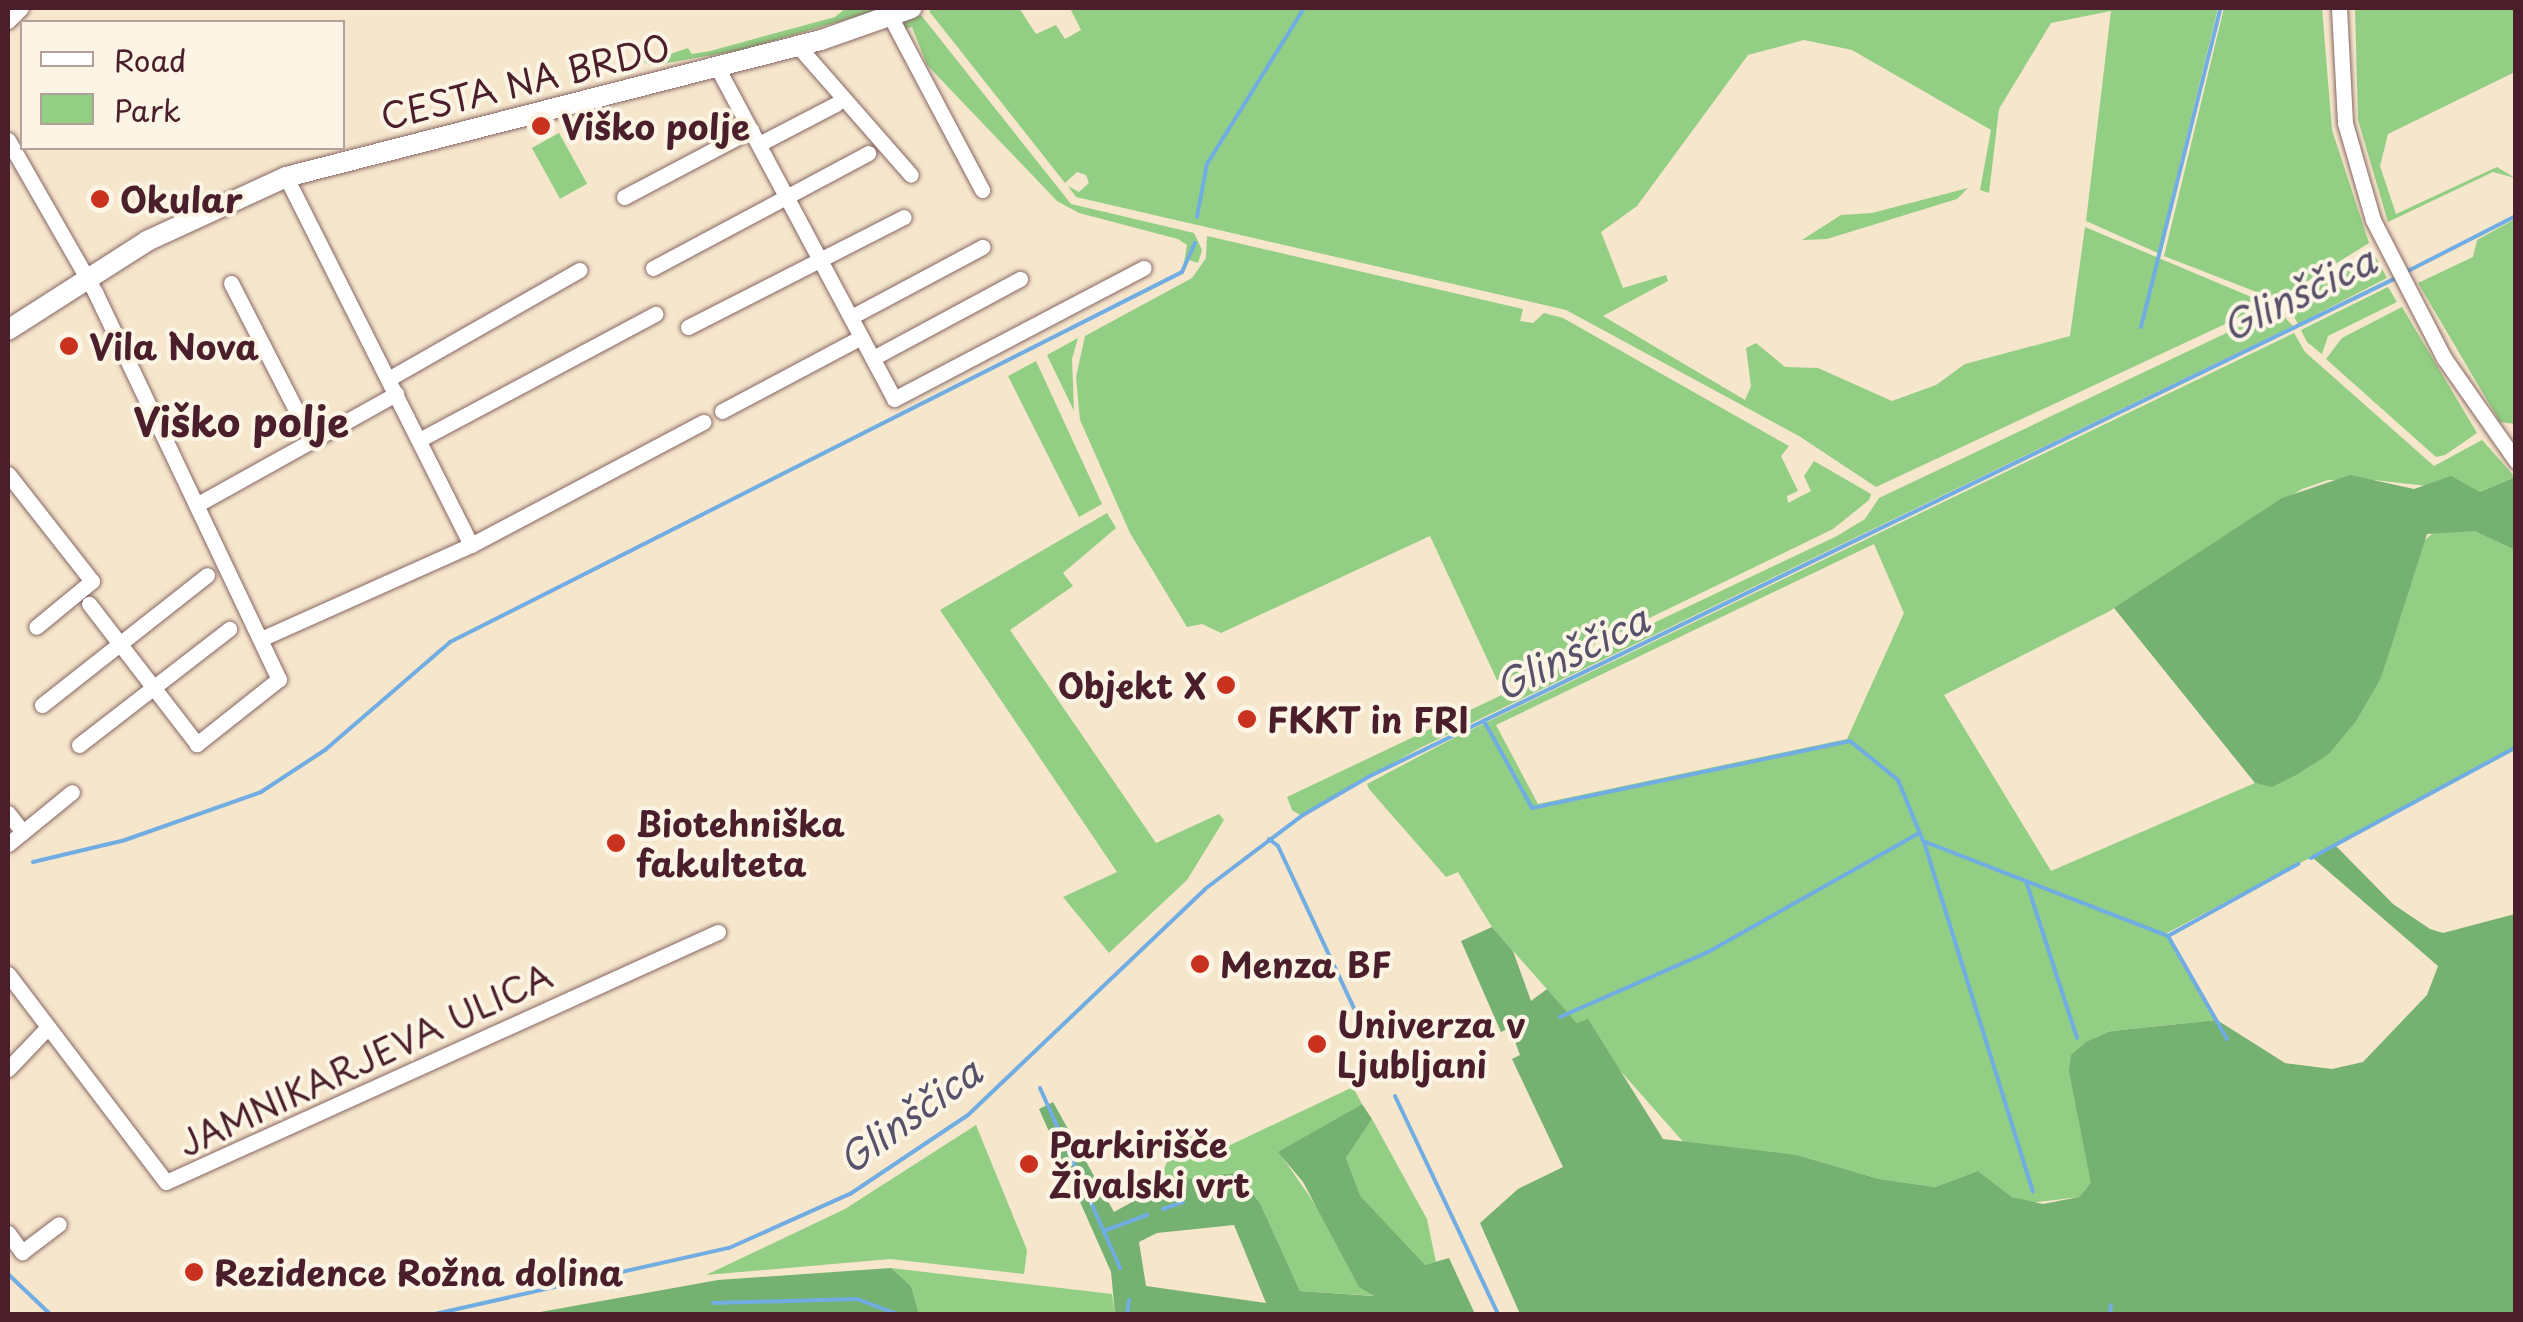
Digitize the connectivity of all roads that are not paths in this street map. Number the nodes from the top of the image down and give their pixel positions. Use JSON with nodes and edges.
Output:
{"nodes":[{"id":1,"x":21,"y":8,"type":"edge"},
{"id":2,"x":912,"y":8,"type":"edge"},
{"id":3,"x":2339,"y":8,"type":"edge"},
{"id":4,"x":890,"y":16,"type":"junction"},
{"id":5,"x":8,"y":21,"type":"edge"},
{"id":6,"x":798,"y":46,"type":"junction"},
{"id":7,"x":718,"y":67,"type":"junction"},
{"id":8,"x":836,"y":104,"type":"dead end"},
{"id":9,"x":755,"y":137,"type":"junction"},
{"id":10,"x":8,"y":140,"type":"edge"},
{"id":11,"x":868,"y":153,"type":"dead end"},
{"id":12,"x":911,"y":174,"type":"dead end"},
{"id":13,"x":286,"y":177,"type":"junction"},
{"id":14,"x":982,"y":190,"type":"dead end"},
{"id":15,"x":624,"y":197,"type":"dead end"},
{"id":16,"x":787,"y":198,"type":"junction"},
{"id":17,"x":904,"y":217,"type":"dead end"},
{"id":18,"x":982,"y":247,"type":"dead end"},
{"id":19,"x":820,"y":260,"type":"junction"},
{"id":20,"x":653,"y":268,"type":"dead end"},
{"id":21,"x":1144,"y":268,"type":"dead end"},
{"id":22,"x":579,"y":270,"type":"dead end"},
{"id":23,"x":86,"y":276,"type":"junction"},
{"id":24,"x":1020,"y":279,"type":"dead end"},
{"id":25,"x":231,"y":282,"type":"dead end"},
{"id":26,"x":655,"y":314,"type":"dead end"},
{"id":27,"x":851,"y":317,"type":"junction"},
{"id":28,"x":688,"y":327,"type":"dead end"},
{"id":29,"x":8,"y":330,"type":"edge"},
{"id":30,"x":861,"y":336,"type":"junction"},
{"id":31,"x":872,"y":358,"type":"junction"},
{"id":32,"x":393,"y":386,"type":"junction"},
{"id":33,"x":722,"y":412,"type":"dead end"},
{"id":34,"x":703,"y":422,"type":"dead end"},
{"id":35,"x":311,"y":439,"type":"junction"},
{"id":36,"x":419,"y":440,"type":"junction"},
{"id":37,"x":2516,"y":461,"type":"edge"},
{"id":38,"x":8,"y":474,"type":"edge"},
{"id":39,"x":198,"y":504,"type":"junction"},
{"id":40,"x":470,"y":545,"type":"junction"},
{"id":41,"x":206,"y":576,"type":"dead end"},
{"id":42,"x":89,"y":604,"type":"dead end"},
{"id":43,"x":36,"y":627,"type":"dead end"},
{"id":44,"x":229,"y":629,"type":"dead end"},
{"id":45,"x":263,"y":638,"type":"junction"},
{"id":46,"x":120,"y":643,"type":"junction"},
{"id":47,"x":153,"y":687,"type":"junction"},
{"id":48,"x":42,"y":705,"type":"dead end"},
{"id":49,"x":79,"y":745,"type":"dead end"},
{"id":50,"x":72,"y":792,"type":"dead end"},
{"id":51,"x":8,"y":813,"type":"edge"},
{"id":52,"x":22,"y":832,"type":"junction"},
{"id":53,"x":8,"y":844,"type":"edge"},
{"id":54,"x":718,"y":932,"type":"dead end"},
{"id":55,"x":8,"y":974,"type":"edge"},
{"id":56,"x":48,"y":1027,"type":"junction"},
{"id":57,"x":8,"y":1069,"type":"edge"},
{"id":58,"x":59,"y":1224,"type":"dead end"},
{"id":59,"x":8,"y":1233,"type":"edge"}],
"edges":[{"from":1,"to":5,"type":"street"},
{"from":2,"to":4,"type":"street","name":"CESTA NA BRDO"},
{"from":3,"to":37,"type":"street"},
{"from":4,"to":6,"type":"street","name":"CESTA NA BRDO"},
{"from":4,"to":14,"type":"street"},
{"from":6,"to":7,"type":"street","name":"CESTA NA BRDO"},
{"from":6,"to":12,"type":"street"},
{"from":7,"to":9,"type":"street"},
{"from":7,"to":13,"type":"street","name":"CESTA NA BRDO"},
{"from":8,"to":9,"type":"street"},
{"from":9,"to":15,"type":"street"},
{"from":9,"to":16,"type":"street"},
{"from":10,"to":23,"type":"street"},
{"from":11,"to":16,"type":"street"},
{"from":13,"to":23,"type":"street","name":"CESTA NA BRDO"},
{"from":13,"to":32,"type":"street"},
{"from":16,"to":19,"type":"street"},
{"from":16,"to":20,"type":"street"},
{"from":17,"to":19,"type":"street"},
{"from":18,"to":27,"type":"street"},
{"from":19,"to":27,"type":"street"},
{"from":19,"to":28,"type":"street"},
{"from":21,"to":31,"type":"street"},
{"from":22,"to":32,"type":"street"},
{"from":23,"to":29,"type":"street","name":"CESTA NA BRDO"},
{"from":23,"to":39,"type":"street"},
{"from":24,"to":31,"type":"street"},
{"from":25,"to":35,"type":"street"},
{"from":26,"to":36,"type":"street"},
{"from":27,"to":30,"type":"street"},
{"from":30,"to":31,"type":"street"},
{"from":30,"to":33,"type":"street"},
{"from":32,"to":35,"type":"street"},
{"from":32,"to":36,"type":"street"},
{"from":34,"to":40,"type":"street"},
{"from":35,"to":39,"type":"street"},
{"from":36,"to":40,"type":"street"},
{"from":38,"to":43,"type":"street"},
{"from":39,"to":45,"type":"street"},
{"from":40,"to":45,"type":"street"},
{"from":41,"to":46,"type":"street"},
{"from":42,"to":46,"type":"street"},
{"from":44,"to":47,"type":"street"},
{"from":45,"to":47,"type":"street"},
{"from":46,"to":47,"type":"street"},
{"from":46,"to":48,"type":"street"},
{"from":47,"to":49,"type":"street"},
{"from":50,"to":52,"type":"street"},
{"from":51,"to":52,"type":"street"},
{"from":52,"to":53,"type":"street"},
{"from":54,"to":56,"type":"street","name":"JAMNIKARJEVA ULICA"},
{"from":55,"to":56,"type":"street","name":"JAMNIKARJEVA ULICA"},
{"from":56,"to":57,"type":"street"},
{"from":58,"to":59,"type":"street"}]}
